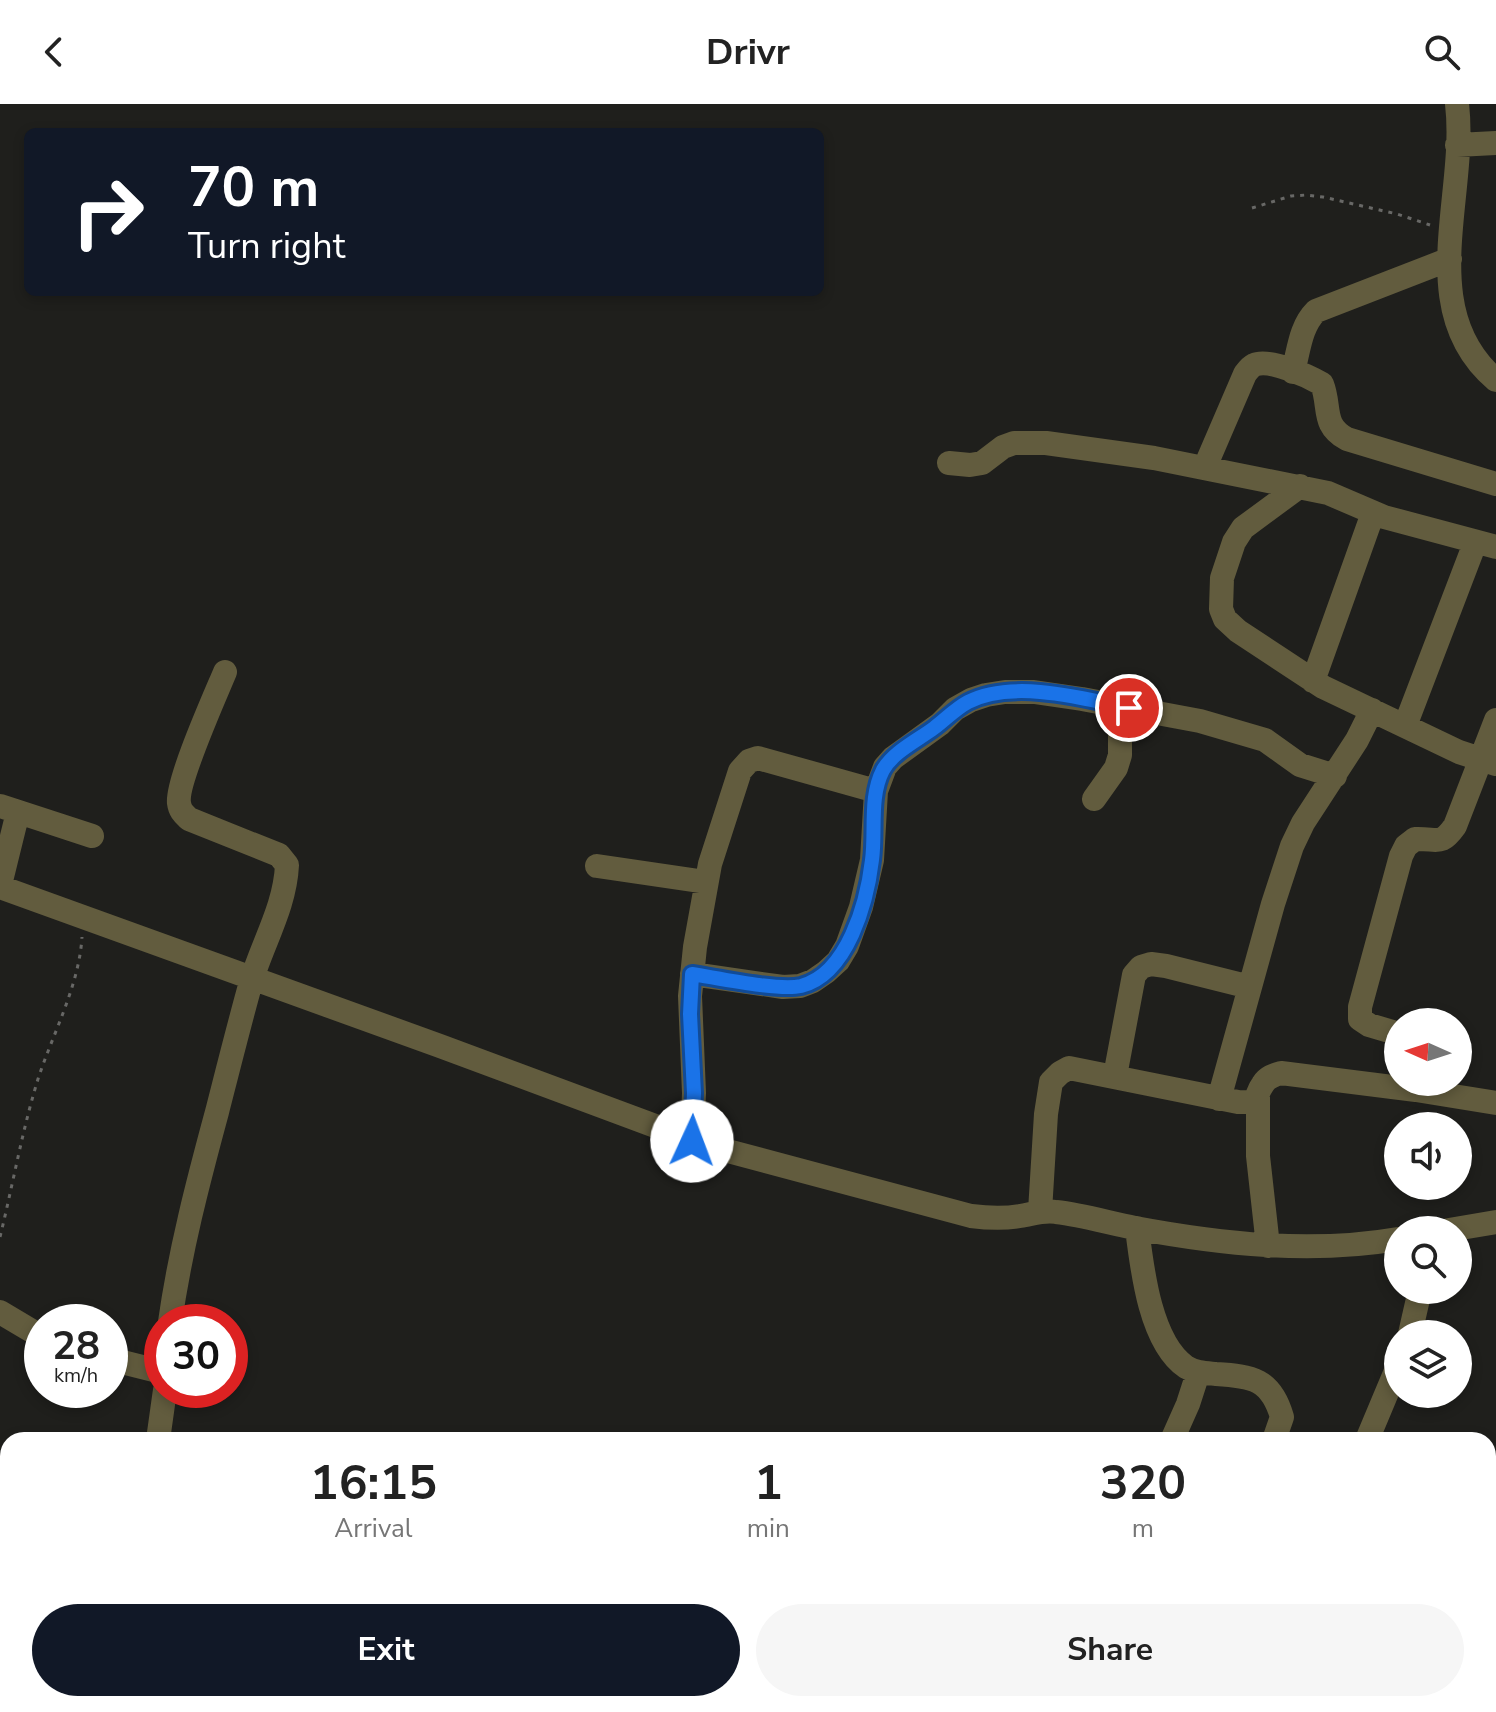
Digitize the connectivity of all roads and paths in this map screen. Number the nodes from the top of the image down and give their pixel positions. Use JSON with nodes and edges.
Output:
{"nodes":[{"id":1,"x":1457,"y":104,"type":"edge"},
{"id":2,"x":1496,"y":143,"type":"edge"},
{"id":3,"x":1457,"y":145,"type":"junction"},
{"id":4,"x":1252,"y":208,"type":"dead end"},
{"id":5,"x":1450,"y":233,"type":"junction"},
{"id":6,"x":1450,"y":259,"type":"junction"},
{"id":7,"x":1293,"y":372,"type":"junction"},
{"id":8,"x":1496,"y":380,"type":"edge"},
{"id":9,"x":949,"y":463,"type":"dead end"},
{"id":10,"x":1205,"y":467,"type":"junction"},
{"id":11,"x":1496,"y":484,"type":"edge"},
{"id":12,"x":1300,"y":486,"type":"junction"},
{"id":13,"x":1373,"y":513,"type":"junction"},
{"id":14,"x":1485,"y":545,"type":"edge"},
{"id":15,"x":225,"y":672,"type":"dead end"},
{"id":16,"x":1313,"y":681,"type":"junction"},
{"id":17,"x":1120,"y":706,"type":"junction"},
{"id":18,"x":1372,"y":710,"type":"junction"},
{"id":19,"x":1496,"y":720,"type":"edge"},
{"id":20,"x":1405,"y":726,"type":"junction"},
{"id":21,"x":1488,"y":762,"type":"edge"},
{"id":22,"x":1335,"y":776,"type":"junction"},
{"id":23,"x":876,"y":791,"type":"junction"},
{"id":24,"x":1094,"y":799,"type":"dead end"},
{"id":25,"x":9,"y":809,"type":"edge"},
{"id":26,"x":92,"y":836,"type":"dead end"},
{"id":27,"x":597,"y":866,"type":"dead end"},
{"id":28,"x":706,"y":882,"type":"junction"},
{"id":29,"x":0,"y":886,"type":"edge"},
{"id":30,"x":84,"y":917,"type":"junction"},
{"id":31,"x":692,"y":974,"type":"junction"},
{"id":32,"x":252,"y":978,"type":"junction"},
{"id":33,"x":1250,"y":987,"type":"junction"},
{"id":34,"x":1384,"y":1029,"type":"edge"},
{"id":35,"x":1115,"y":1076,"type":"junction"},
{"id":36,"x":1384,"y":1080,"type":"edge"},
{"id":37,"x":1465,"y":1096,"type":"edge"},
{"id":38,"x":1258,"y":1098,"type":"junction"},
{"id":39,"x":1219,"y":1099,"type":"junction"},
{"id":40,"x":1496,"y":1103,"type":"edge"},
{"id":41,"x":692,"y":1141,"type":"junction"},
{"id":42,"x":1040,"y":1211,"type":"junction"},
{"id":43,"x":1495,"y":1219,"type":"edge"},
{"id":44,"x":1472,"y":1224,"type":"edge"},
{"id":45,"x":1137,"y":1228,"type":"junction"},
{"id":46,"x":0,"y":1237,"type":"edge"},
{"id":47,"x":1384,"y":1240,"type":"edge"},
{"id":48,"x":1268,"y":1246,"type":"junction"},
{"id":49,"x":173,"y":1304,"type":"edge"},
{"id":50,"x":0,"y":1312,"type":"edge"},
{"id":51,"x":24,"y":1326,"type":"edge"},
{"id":52,"x":1198,"y":1373,"type":"junction"},
{"id":53,"x":1384,"y":1399,"type":"edge"},
{"id":54,"x":162,"y":1408,"type":"edge"},
{"id":55,"x":159,"y":1432,"type":"edge"},
{"id":56,"x":1176,"y":1432,"type":"edge"},
{"id":57,"x":1277,"y":1432,"type":"edge"},
{"id":58,"x":1370,"y":1432,"type":"edge"}],
"edges":[{"from":1,"to":3,"type":"street"},
{"from":2,"to":3,"type":"street"},
{"from":3,"to":5,"type":"street"},
{"from":4,"to":5,"type":"path"},
{"from":5,"to":6,"type":"street"},
{"from":6,"to":7,"type":"street"},
{"from":6,"to":8,"type":"street"},
{"from":7,"to":10,"type":"street"},
{"from":7,"to":11,"type":"street"},
{"from":9,"to":10,"type":"street"},
{"from":10,"to":12,"type":"street"},
{"from":12,"to":13,"type":"street"},
{"from":12,"to":16,"type":"street"},
{"from":13,"to":14,"type":"street"},
{"from":13,"to":16,"type":"street"},
{"from":14,"to":20,"type":"street"},
{"from":15,"to":32,"type":"street"},
{"from":16,"to":18,"type":"street"},
{"from":17,"to":22,"type":"street"},
{"from":17,"to":23,"type":"street"},
{"from":17,"to":24,"type":"street"},
{"from":18,"to":20,"type":"street"},
{"from":18,"to":22,"type":"street"},
{"from":19,"to":21,"type":"street"},
{"from":20,"to":21,"type":"street"},
{"from":21,"to":34,"type":"street"},
{"from":22,"to":33,"type":"street"},
{"from":23,"to":28,"type":"street"},
{"from":23,"to":31,"type":"street"},
{"from":25,"to":26,"type":"street"},
{"from":25,"to":29,"type":"street"},
{"from":27,"to":28,"type":"street"},
{"from":28,"to":31,"type":"street"},
{"from":29,"to":30,"type":"street"},
{"from":30,"to":32,"type":"street"},
{"from":30,"to":46,"type":"path"},
{"from":31,"to":41,"type":"street"},
{"from":32,"to":41,"type":"street"},
{"from":32,"to":49,"type":"street"},
{"from":33,"to":35,"type":"street"},
{"from":33,"to":39,"type":"street"},
{"from":35,"to":39,"type":"street"},
{"from":35,"to":42,"type":"street"},
{"from":36,"to":38,"type":"street"},
{"from":37,"to":40,"type":"street"},
{"from":38,"to":39,"type":"street"},
{"from":38,"to":48,"type":"street"},
{"from":41,"to":42,"type":"street"},
{"from":42,"to":45,"type":"street"},
{"from":43,"to":44,"type":"street"},
{"from":45,"to":48,"type":"street"},
{"from":45,"to":52,"type":"street"},
{"from":47,"to":48,"type":"street"},
{"from":50,"to":51,"type":"street"},
{"from":52,"to":56,"type":"street"},
{"from":52,"to":57,"type":"street"},
{"from":53,"to":58,"type":"street"},
{"from":54,"to":55,"type":"street"}]}
